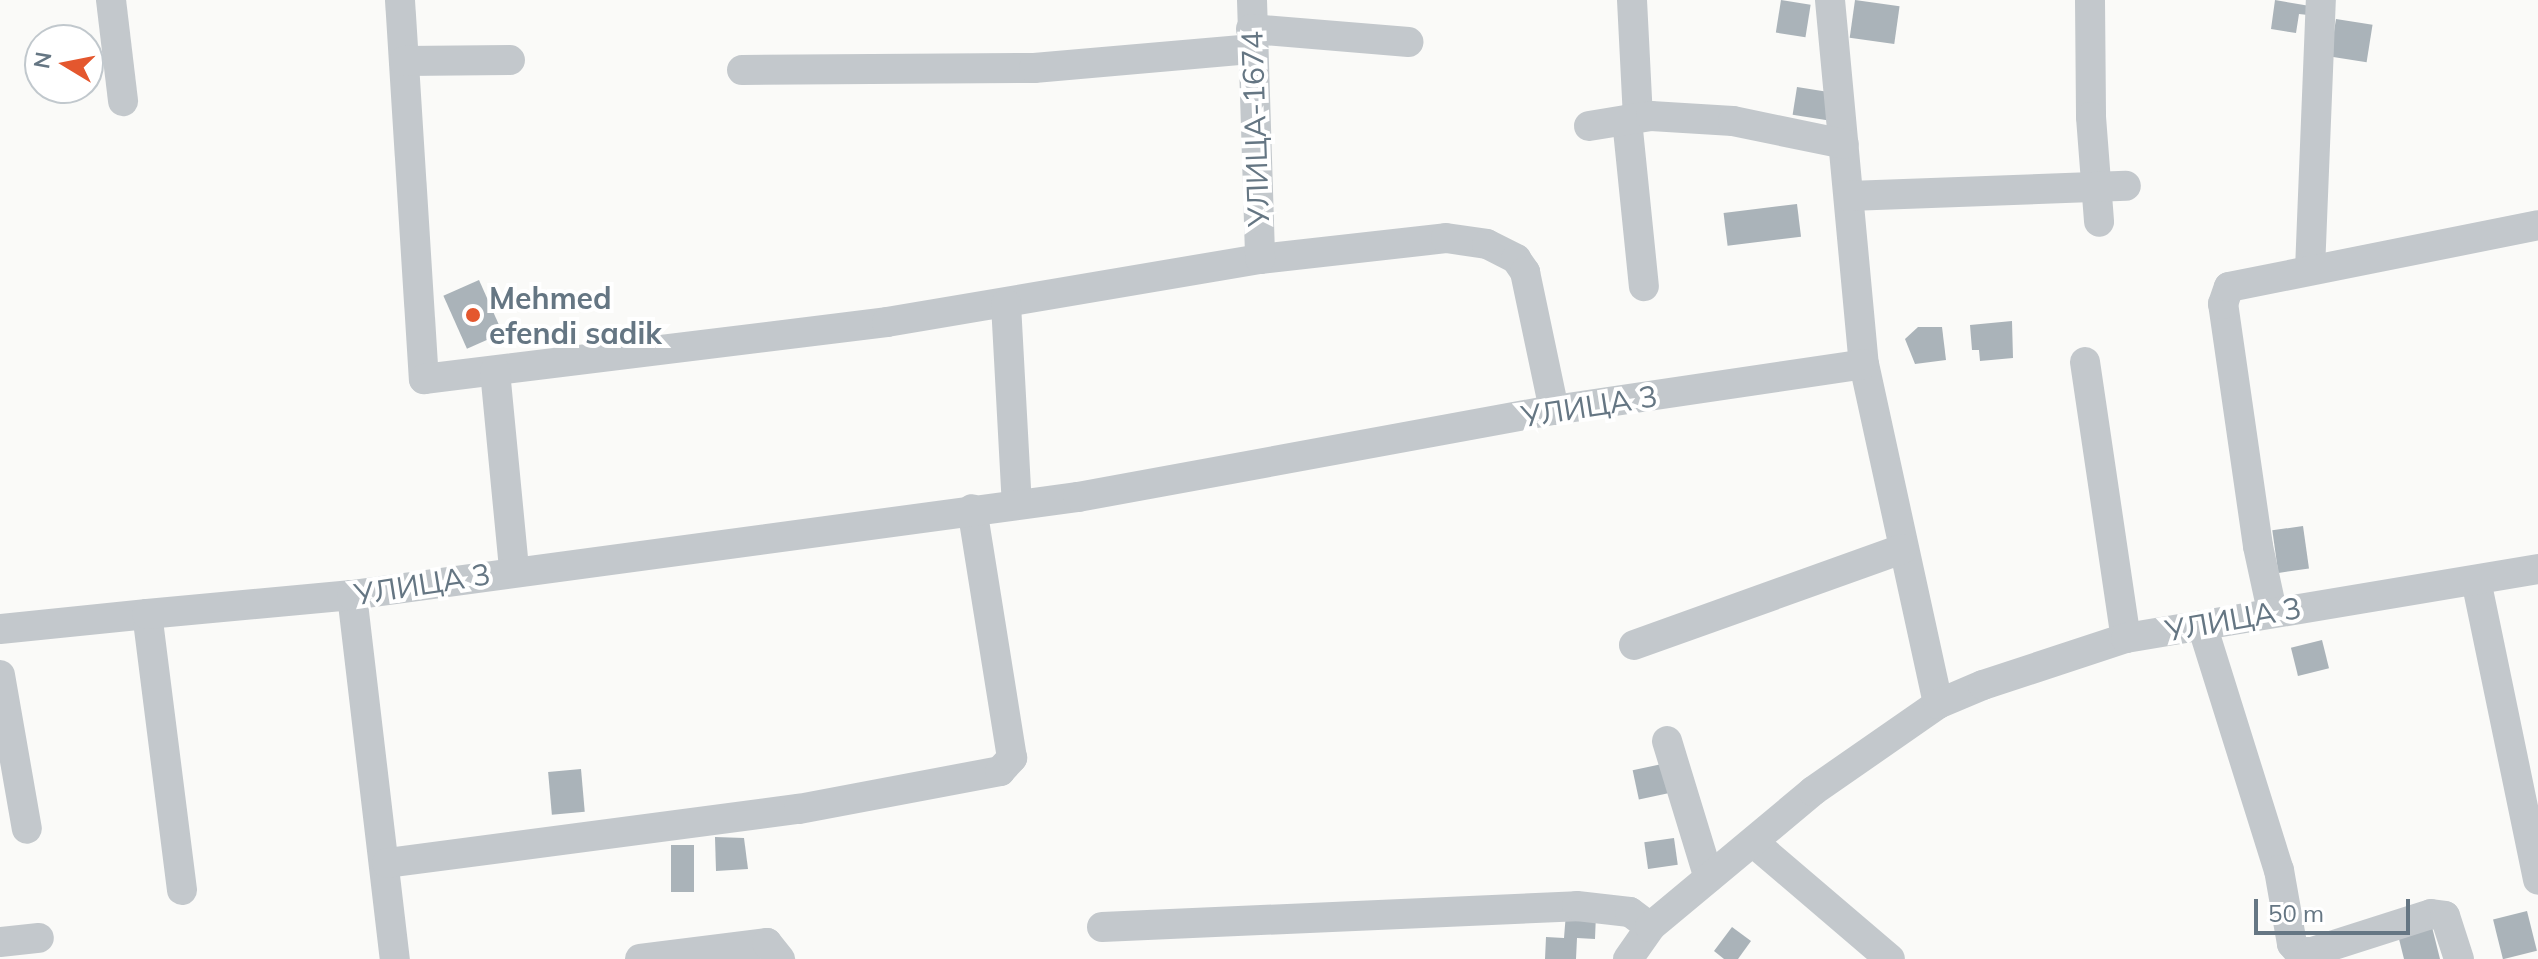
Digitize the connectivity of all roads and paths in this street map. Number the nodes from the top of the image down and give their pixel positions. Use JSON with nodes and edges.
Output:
{"nodes":[{"id":1,"x":111,"y":0,"type":"edge"},
{"id":2,"x":400,"y":0,"type":"edge"},
{"id":3,"x":1632,"y":0,"type":"edge"},
{"id":4,"x":1830,"y":0,"type":"edge"},
{"id":5,"x":2090,"y":0,"type":"edge"},
{"id":6,"x":2321,"y":0,"type":"edge"},
{"id":7,"x":1251,"y":26,"type":"edge"},
{"id":8,"x":1408,"y":42,"type":"dead end"},
{"id":9,"x":510,"y":60,"type":"dead end"},
{"id":10,"x":404,"y":61,"type":"junction"},
{"id":11,"x":742,"y":70,"type":"dead end"},
{"id":12,"x":123,"y":101,"type":"dead end"},
{"id":13,"x":1632,"y":119,"type":"junction"},
{"id":14,"x":1589,"y":126,"type":"dead end"},
{"id":15,"x":1844,"y":144,"type":"junction"},
{"id":16,"x":2126,"y":186,"type":"dead end"},
{"id":17,"x":2095,"y":191,"type":"junction"},
{"id":18,"x":1849,"y":196,"type":"junction"},
{"id":19,"x":2099,"y":222,"type":"dead end"},
{"id":20,"x":2538,"y":225,"type":"edge"},
{"id":21,"x":1260,"y":259,"type":"junction"},
{"id":22,"x":2310,"y":270,"type":"junction"},
{"id":23,"x":1644,"y":286,"type":"dead end"},
{"id":24,"x":1006,"y":304,"type":"junction"},
{"id":25,"x":2085,"y":362,"type":"dead end"},
{"id":26,"x":1864,"y":364,"type":"junction"},
{"id":27,"x":495,"y":371,"type":"junction"},
{"id":28,"x":1554,"y":410,"type":"junction"},
{"id":29,"x":1017,"y":504,"type":"junction"},
{"id":30,"x":972,"y":509,"type":"junction"},
{"id":31,"x":1902,"y":549,"type":"junction"},
{"id":32,"x":2538,"y":569,"type":"edge"},
{"id":33,"x":514,"y":570,"type":"junction"},
{"id":34,"x":2476,"y":580,"type":"junction"},
{"id":35,"x":352,"y":595,"type":"junction"},
{"id":36,"x":2272,"y":611,"type":"junction"},
{"id":37,"x":147,"y":614,"type":"junction"},
{"id":38,"x":2202,"y":625,"type":"junction"},
{"id":39,"x":0,"y":629,"type":"edge"},
{"id":40,"x":2126,"y":638,"type":"junction"},
{"id":41,"x":1634,"y":645,"type":"dead end"},
{"id":42,"x":0,"y":675,"type":"edge"},
{"id":43,"x":1938,"y":704,"type":"junction"},
{"id":44,"x":1667,"y":741,"type":"dead end"},
{"id":45,"x":27,"y":829,"type":"dead end"},
{"id":46,"x":1753,"y":842,"type":"junction"},
{"id":47,"x":387,"y":863,"type":"junction"},
{"id":48,"x":1709,"y":878,"type":"junction"},
{"id":49,"x":2538,"y":880,"type":"edge"},
{"id":50,"x":182,"y":890,"type":"dead end"},
{"id":51,"x":1102,"y":927,"type":"dead end"},
{"id":52,"x":1650,"y":927,"type":"junction"},
{"id":53,"x":39,"y":938,"type":"dead end"},
{"id":54,"x":0,"y":942,"type":"edge"},
{"id":55,"x":395,"y":959,"type":"edge"},
{"id":56,"x":640,"y":959,"type":"edge"},
{"id":57,"x":780,"y":959,"type":"edge"},
{"id":58,"x":1628,"y":959,"type":"edge"},
{"id":59,"x":1890,"y":959,"type":"edge"},
{"id":60,"x":2459,"y":959,"type":"edge"}],
"edges":[{"from":1,"to":12,"type":"street"},
{"from":2,"to":10,"type":"street"},
{"from":3,"to":13,"type":"street"},
{"from":4,"to":15,"type":"street"},
{"from":5,"to":17,"type":"street"},
{"from":6,"to":22,"type":"street"},
{"from":7,"to":8,"type":"street"},
{"from":7,"to":11,"type":"street"},
{"from":7,"to":21,"type":"street","name":"УЛИЦА-1674"},
{"from":9,"to":10,"type":"street"},
{"from":10,"to":27,"type":"street"},
{"from":13,"to":14,"type":"street"},
{"from":13,"to":15,"type":"street"},
{"from":13,"to":23,"type":"street"},
{"from":15,"to":18,"type":"street"},
{"from":16,"to":17,"type":"street"},
{"from":17,"to":18,"type":"street"},
{"from":17,"to":19,"type":"street"},
{"from":18,"to":26,"type":"street"},
{"from":20,"to":22,"type":"street"},
{"from":21,"to":24,"type":"street"},
{"from":21,"to":28,"type":"street"},
{"from":22,"to":36,"type":"street"},
{"from":24,"to":27,"type":"street"},
{"from":24,"to":29,"type":"street"},
{"from":25,"to":40,"type":"street"},
{"from":26,"to":28,"type":"street","name":"УЛИЦА 3"},
{"from":26,"to":31,"type":"street"},
{"from":27,"to":33,"type":"street"},
{"from":28,"to":29,"type":"street","name":"УЛИЦА 3"},
{"from":29,"to":30,"type":"street","name":"УЛИЦА 3"},
{"from":30,"to":33,"type":"street","name":"УЛИЦА 3"},
{"from":30,"to":47,"type":"street"},
{"from":31,"to":41,"type":"street"},
{"from":31,"to":43,"type":"street"},
{"from":32,"to":34,"type":"street","name":"УЛИЦА 3"},
{"from":33,"to":35,"type":"street","name":"УЛИЦА 3"},
{"from":34,"to":36,"type":"street","name":"УЛИЦА 3"},
{"from":34,"to":49,"type":"street"},
{"from":35,"to":37,"type":"street","name":"УЛИЦА 3"},
{"from":35,"to":47,"type":"street"},
{"from":36,"to":38,"type":"street","name":"УЛИЦА 3"},
{"from":37,"to":39,"type":"street","name":"УЛИЦА 3"},
{"from":37,"to":50,"type":"street"},
{"from":38,"to":40,"type":"street","name":"УЛИЦА 3"},
{"from":38,"to":60,"type":"street"},
{"from":40,"to":43,"type":"street","name":"УЛИЦА 3"},
{"from":42,"to":45,"type":"street"},
{"from":43,"to":46,"type":"street","name":"УЛИЦА 3"},
{"from":44,"to":48,"type":"street"},
{"from":46,"to":48,"type":"street","name":"УЛИЦА 3"},
{"from":46,"to":59,"type":"street"},
{"from":47,"to":55,"type":"street"},
{"from":48,"to":52,"type":"street","name":"УЛИЦА 3"},
{"from":51,"to":52,"type":"street"},
{"from":52,"to":58,"type":"street","name":"УЛИЦА 3"},
{"from":53,"to":54,"type":"street"},
{"from":56,"to":57,"type":"street"}]}
